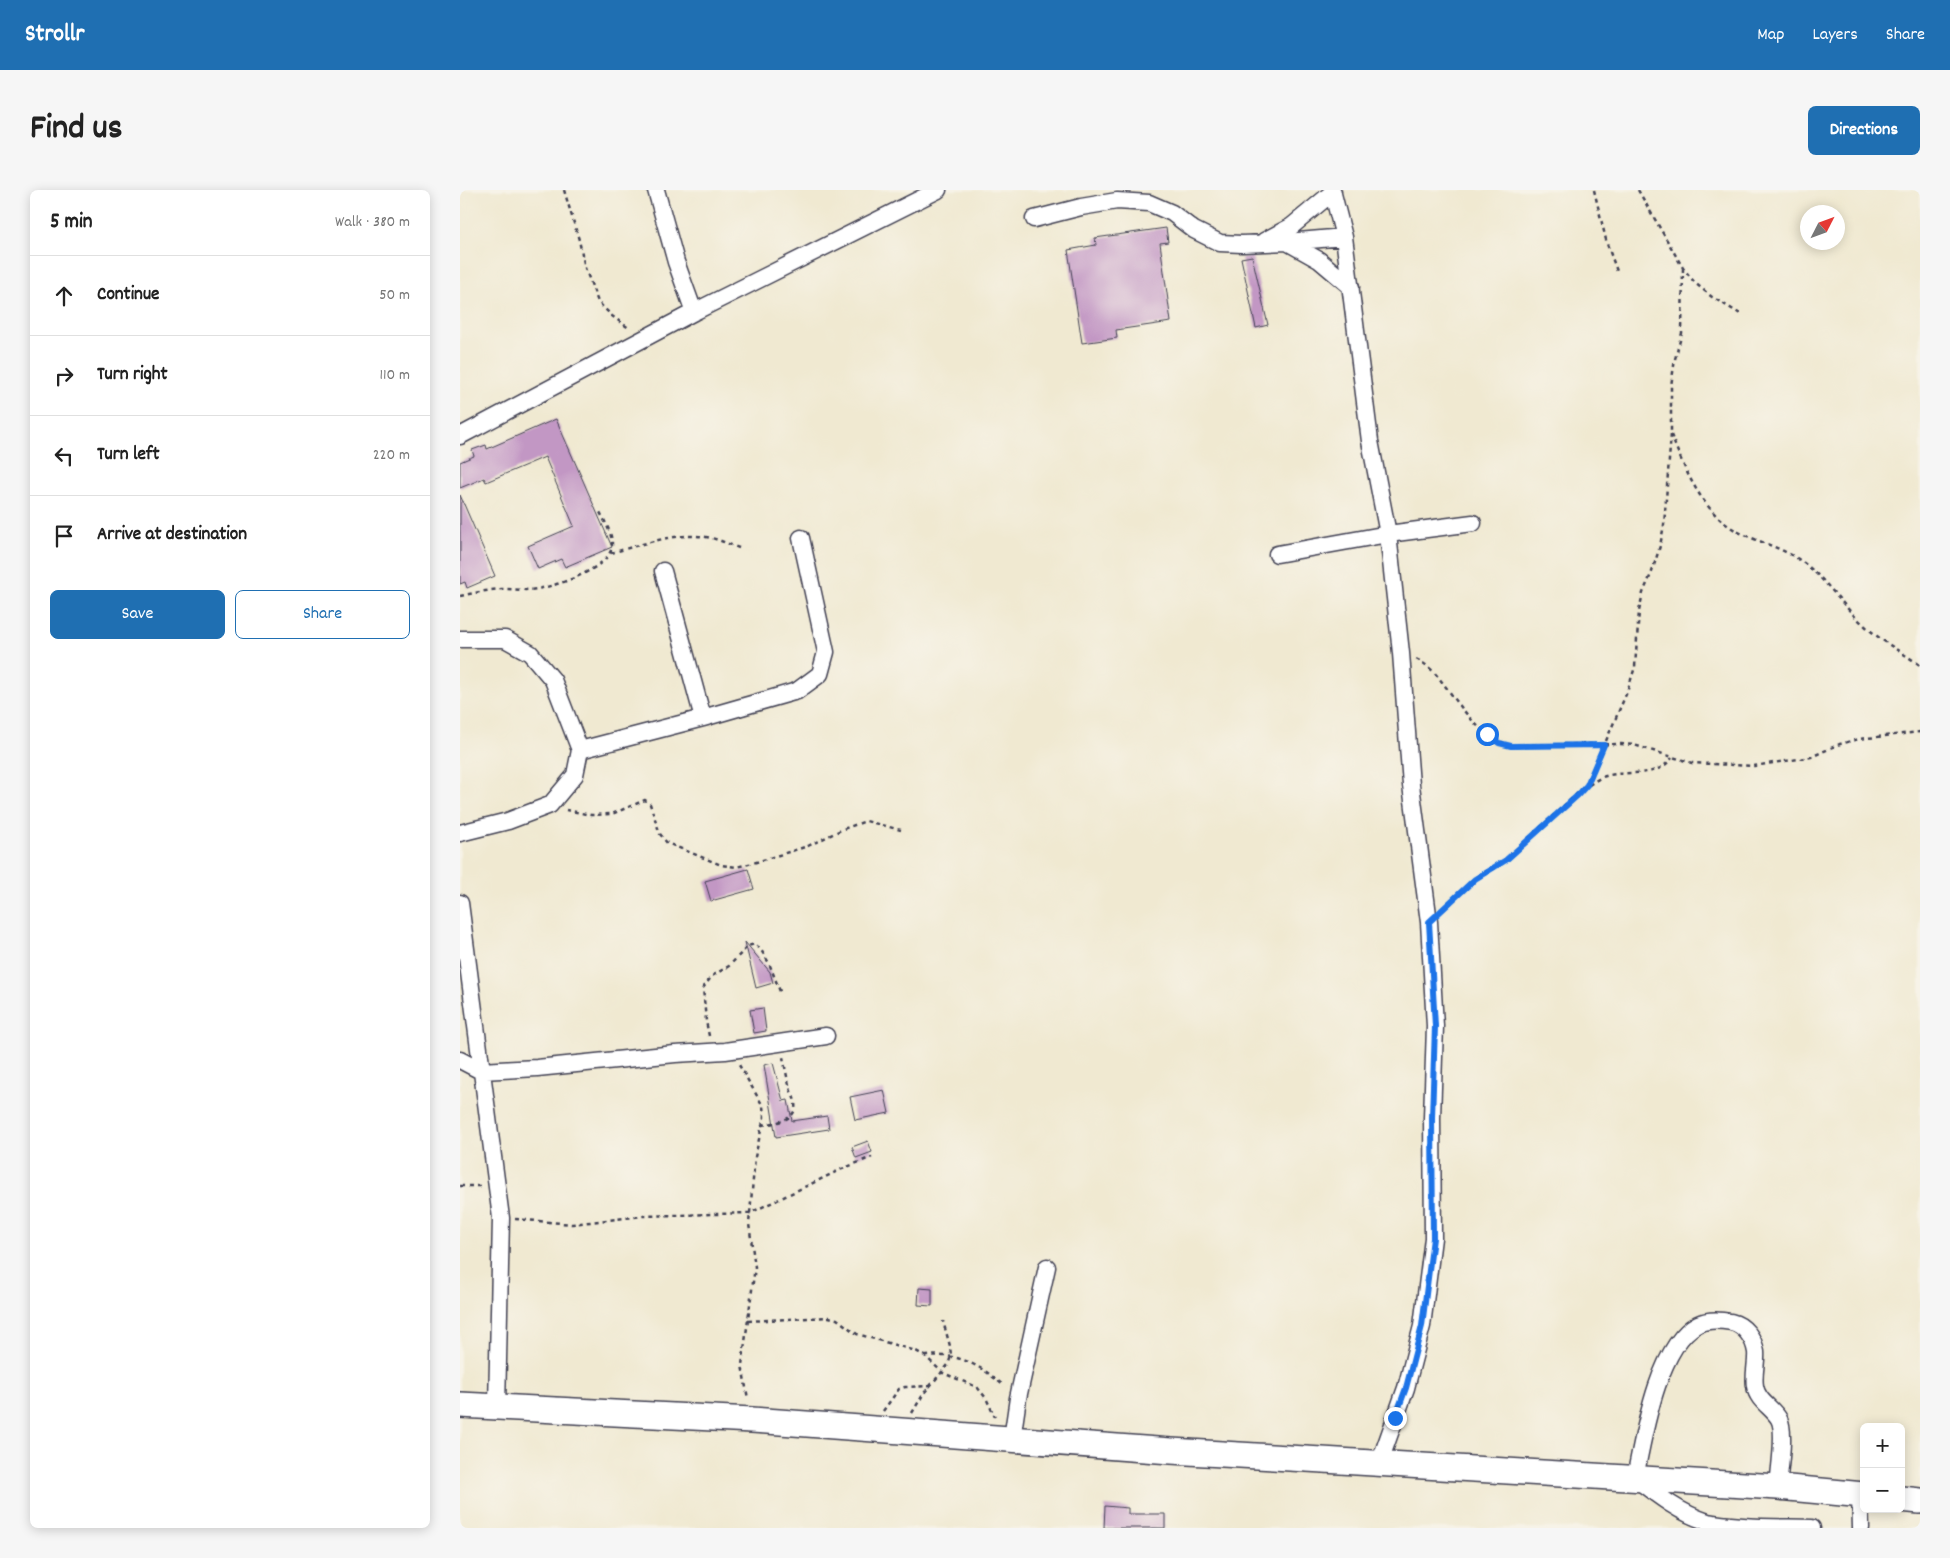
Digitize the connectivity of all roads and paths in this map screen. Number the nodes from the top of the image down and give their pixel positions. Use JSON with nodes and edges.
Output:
{"nodes":[{"id":1,"x":564,"y":190,"type":"edge"},
{"id":2,"x":656,"y":190,"type":"edge"},
{"id":3,"x":938,"y":190,"type":"edge"},
{"id":4,"x":1594,"y":190,"type":"edge"},
{"id":5,"x":1638,"y":190,"type":"edge"},
{"id":6,"x":1333,"y":191,"type":"edge"},
{"id":7,"x":1034,"y":219,"type":"dead end"},
{"id":8,"x":1344,"y":236,"type":"junction"},
{"id":9,"x":1287,"y":242,"type":"junction"},
{"id":10,"x":1259,"y":244,"type":"junction"},
{"id":11,"x":1683,"y":268,"type":"junction"},
{"id":12,"x":1618,"y":274,"type":"dead end"},
{"id":13,"x":1351,"y":287,"type":"junction"},
{"id":14,"x":694,"y":312,"type":"junction"},
{"id":15,"x":1742,"y":316,"type":"dead end"},
{"id":16,"x":643,"y":338,"type":"junction"},
{"id":17,"x":1671,"y":434,"type":"junction"},
{"id":18,"x":460,"y":436,"type":"edge"},
{"id":19,"x":600,"y":512,"type":"dead end"},
{"id":20,"x":1473,"y":523,"type":"dead end"},
{"id":21,"x":1388,"y":534,"type":"junction"},
{"id":22,"x":801,"y":538,"type":"dead end"},
{"id":23,"x":742,"y":550,"type":"dead end"},
{"id":24,"x":611,"y":553,"type":"junction"},
{"id":25,"x":1277,"y":554,"type":"dead end"},
{"id":26,"x":663,"y":571,"type":"dead end"},
{"id":27,"x":460,"y":596,"type":"edge"},
{"id":28,"x":460,"y":639,"type":"edge"},
{"id":29,"x":1401,"y":653,"type":"junction"},
{"id":30,"x":1920,"y":665,"type":"edge"},
{"id":31,"x":703,"y":718,"type":"junction"},
{"id":32,"x":1920,"y":732,"type":"edge"},
{"id":33,"x":1604,"y":745,"type":"junction"},
{"id":34,"x":580,"y":750,"type":"junction"},
{"id":35,"x":1672,"y":758,"type":"junction"},
{"id":36,"x":1587,"y":785,"type":"junction"},
{"id":37,"x":550,"y":805,"type":"junction"},
{"id":38,"x":901,"y":830,"type":"dead end"},
{"id":39,"x":460,"y":832,"type":"edge"},
{"id":40,"x":460,"y":903,"type":"edge"},
{"id":41,"x":1429,"y":922,"type":"junction"},
{"id":42,"x":781,"y":994,"type":"dead end"},
{"id":43,"x":826,"y":1036,"type":"dead end"},
{"id":44,"x":779,"y":1043,"type":"junction"},
{"id":45,"x":720,"y":1051,"type":"junction"},
{"id":46,"x":460,"y":1060,"type":"edge"},
{"id":47,"x":481,"y":1071,"type":"junction"},
{"id":48,"x":762,"y":1125,"type":"junction"},
{"id":49,"x":872,"y":1156,"type":"dead end"},
{"id":50,"x":460,"y":1186,"type":"edge"},
{"id":51,"x":498,"y":1187,"type":"junction"},
{"id":52,"x":750,"y":1213,"type":"junction"},
{"id":53,"x":501,"y":1218,"type":"junction"},
{"id":54,"x":1047,"y":1267,"type":"dead end"},
{"id":55,"x":748,"y":1321,"type":"junction"},
{"id":56,"x":943,"y":1321,"type":"dead end"},
{"id":57,"x":924,"y":1356,"type":"junction"},
{"id":58,"x":951,"y":1356,"type":"junction"},
{"id":59,"x":944,"y":1373,"type":"junction"},
{"id":60,"x":931,"y":1386,"type":"junction"},
{"id":61,"x":1018,"y":1398,"type":"junction"},
{"id":62,"x":460,"y":1406,"type":"edge"},
{"id":63,"x":497,"y":1407,"type":"junction"},
{"id":64,"x":752,"y":1420,"type":"junction"},
{"id":65,"x":864,"y":1429,"type":"junction"},
{"id":66,"x":900,"y":1431,"type":"junction"},
{"id":67,"x":1006,"y":1439,"type":"junction"},
{"id":68,"x":1379,"y":1464,"type":"junction"},
{"id":69,"x":1635,"y":1478,"type":"junction"},
{"id":70,"x":1778,"y":1487,"type":"junction"},
{"id":71,"x":1860,"y":1494,"type":"edge"},
{"id":72,"x":1905,"y":1499,"type":"edge"},
{"id":73,"x":1920,"y":1501,"type":"edge"},
{"id":74,"x":1862,"y":1513,"type":"edge"},
{"id":75,"x":1812,"y":1528,"type":"edge"},
{"id":76,"x":1862,"y":1528,"type":"edge"}],
"edges":[{"from":1,"to":16,"type":"path"},
{"from":2,"to":14,"type":"street"},
{"from":3,"to":14,"type":"street"},
{"from":4,"to":12,"type":"path"},
{"from":5,"to":11,"type":"path"},
{"from":6,"to":8,"type":"street"},
{"from":6,"to":10,"type":"street"},
{"from":7,"to":10,"type":"street"},
{"from":8,"to":9,"type":"street"},
{"from":8,"to":13,"type":"street"},
{"from":9,"to":10,"type":"street"},
{"from":9,"to":13,"type":"street"},
{"from":11,"to":15,"type":"path"},
{"from":11,"to":17,"type":"path"},
{"from":13,"to":21,"type":"street"},
{"from":14,"to":16,"type":"street"},
{"from":16,"to":18,"type":"street"},
{"from":17,"to":30,"type":"path"},
{"from":17,"to":33,"type":"path"},
{"from":19,"to":24,"type":"path"},
{"from":20,"to":21,"type":"street"},
{"from":21,"to":25,"type":"street"},
{"from":21,"to":29,"type":"street"},
{"from":22,"to":31,"type":"street"},
{"from":23,"to":24,"type":"path"},
{"from":24,"to":27,"type":"path"},
{"from":26,"to":31,"type":"street"},
{"from":28,"to":34,"type":"street"},
{"from":29,"to":33,"type":"path"},
{"from":29,"to":41,"type":"street"},
{"from":31,"to":34,"type":"street"},
{"from":32,"to":35,"type":"path"},
{"from":33,"to":35,"type":"path"},
{"from":33,"to":36,"type":"path"},
{"from":34,"to":37,"type":"street"},
{"from":35,"to":36,"type":"path"},
{"from":36,"to":41,"type":"path"},
{"from":37,"to":38,"type":"path"},
{"from":37,"to":39,"type":"street"},
{"from":40,"to":47,"type":"street"},
{"from":41,"to":68,"type":"street"},
{"from":42,"to":45,"type":"path"},
{"from":43,"to":44,"type":"street"},
{"from":44,"to":45,"type":"street"},
{"from":44,"to":48,"type":"path"},
{"from":45,"to":47,"type":"street"},
{"from":45,"to":48,"type":"path"},
{"from":46,"to":47,"type":"street"},
{"from":47,"to":51,"type":"street"},
{"from":48,"to":52,"type":"path"},
{"from":49,"to":52,"type":"path"},
{"from":50,"to":51,"type":"path"},
{"from":51,"to":53,"type":"street"},
{"from":52,"to":53,"type":"path"},
{"from":52,"to":55,"type":"path"},
{"from":53,"to":63,"type":"street"},
{"from":54,"to":61,"type":"street"},
{"from":55,"to":57,"type":"path"},
{"from":55,"to":64,"type":"path"},
{"from":56,"to":58,"type":"path"},
{"from":57,"to":58,"type":"path"},
{"from":57,"to":59,"type":"path"},
{"from":58,"to":59,"type":"path"},
{"from":58,"to":61,"type":"path"},
{"from":59,"to":60,"type":"path"},
{"from":59,"to":67,"type":"path"},
{"from":60,"to":65,"type":"path"},
{"from":60,"to":66,"type":"path"},
{"from":61,"to":67,"type":"street"},
{"from":62,"to":63,"type":"highway"},
{"from":63,"to":64,"type":"highway"},
{"from":64,"to":65,"type":"highway"},
{"from":65,"to":66,"type":"highway"},
{"from":66,"to":67,"type":"highway"},
{"from":67,"to":68,"type":"highway"},
{"from":68,"to":69,"type":"highway"},
{"from":69,"to":70,"type":"highway"},
{"from":69,"to":70,"type":"street"},
{"from":69,"to":75,"type":"street"},
{"from":70,"to":71,"type":"highway"},
{"from":72,"to":73,"type":"highway"},
{"from":74,"to":76,"type":"street"}]}
